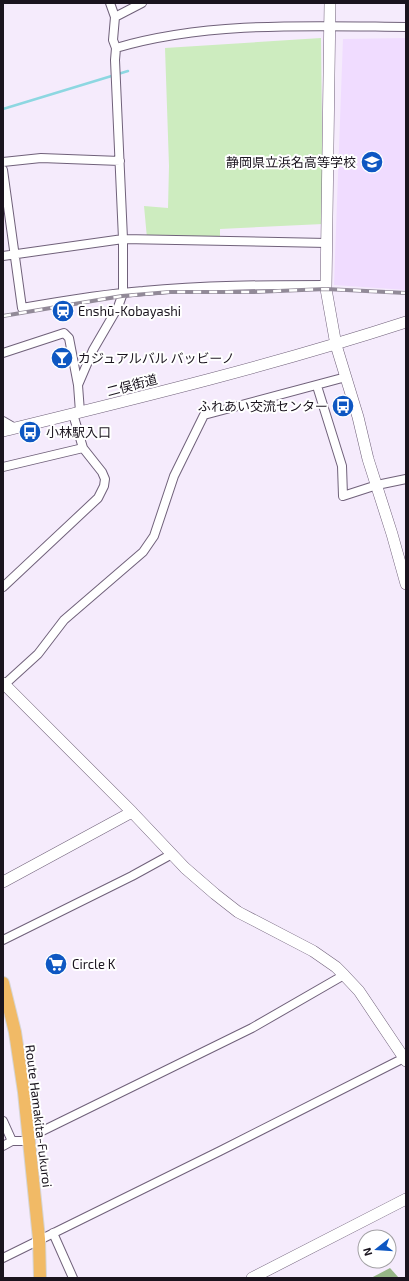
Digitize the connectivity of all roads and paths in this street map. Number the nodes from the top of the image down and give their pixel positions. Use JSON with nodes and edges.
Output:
{"nodes":[{"id":1,"x":110,"y":3,"type":"edge"},
{"id":2,"x":142,"y":3,"type":"edge"},
{"id":3,"x":330,"y":3,"type":"edge"},
{"id":4,"x":115,"y":17,"type":"junction"},
{"id":5,"x":330,"y":26,"type":"junction"},
{"id":6,"x":406,"y":26,"type":"edge"},
{"id":7,"x":116,"y":48,"type":"junction"},
{"id":8,"x":120,"y":161,"type":"junction"},
{"id":9,"x":3,"y":162,"type":"edge"},
{"id":10,"x":3,"y":170,"type":"edge"},
{"id":11,"x":123,"y":239,"type":"junction"},
{"id":12,"x":327,"y":243,"type":"junction"},
{"id":13,"x":14,"y":254,"type":"junction"},
{"id":14,"x":3,"y":256,"type":"edge"},
{"id":15,"x":326,"y":285,"type":"junction"},
{"id":16,"x":123,"y":293,"type":"junction"},
{"id":17,"x":406,"y":322,"type":"edge"},
{"id":18,"x":336,"y":345,"type":"junction"},
{"id":19,"x":3,"y":353,"type":"edge"},
{"id":20,"x":346,"y":377,"type":"junction"},
{"id":21,"x":78,"y":385,"type":"junction"},
{"id":22,"x":317,"y":386,"type":"junction"},
{"id":23,"x":77,"y":413,"type":"junction"},
{"id":24,"x":3,"y":420,"type":"edge"},
{"id":25,"x":15,"y":428,"type":"junction"},
{"id":26,"x":3,"y":431,"type":"edge"},
{"id":27,"x":83,"y":448,"type":"junction"},
{"id":28,"x":3,"y":467,"type":"edge"},
{"id":29,"x":406,"y":478,"type":"edge"},
{"id":30,"x":376,"y":485,"type":"junction"},
{"id":31,"x":406,"y":584,"type":"edge"},
{"id":32,"x":3,"y":587,"type":"edge"},
{"id":33,"x":4,"y":683,"type":"edge"},
{"id":34,"x":132,"y":812,"type":"junction"},
{"id":35,"x":172,"y":854,"type":"junction"},
{"id":36,"x":3,"y":882,"type":"edge"},
{"id":37,"x":3,"y":940,"type":"edge"},
{"id":38,"x":344,"y":975,"type":"junction"},
{"id":39,"x":3,"y":983,"type":"edge"},
{"id":40,"x":405,"y":1060,"type":"edge"},
{"id":41,"x":3,"y":1121,"type":"edge"},
{"id":42,"x":30,"y":1139,"type":"junction"},
{"id":43,"x":12,"y":1141,"type":"junction"},
{"id":44,"x":3,"y":1146,"type":"edge"},
{"id":45,"x":406,"y":1199,"type":"edge"},
{"id":46,"x":53,"y":1233,"type":"junction"},
{"id":47,"x":39,"y":1239,"type":"junction"},
{"id":48,"x":3,"y":1258,"type":"edge"},
{"id":49,"x":40,"y":1278,"type":"edge"},
{"id":50,"x":73,"y":1278,"type":"edge"},
{"id":51,"x":252,"y":1278,"type":"edge"}],
"edges":[{"from":1,"to":4,"type":"street"},
{"from":2,"to":4,"type":"street"},
{"from":3,"to":5,"type":"street"},
{"from":4,"to":7,"type":"street"},
{"from":5,"to":6,"type":"street"},
{"from":5,"to":7,"type":"street"},
{"from":5,"to":12,"type":"street"},
{"from":7,"to":8,"type":"street"},
{"from":8,"to":9,"type":"street"},
{"from":8,"to":11,"type":"street"},
{"from":10,"to":13,"type":"street"},
{"from":11,"to":12,"type":"street"},
{"from":11,"to":13,"type":"street"},
{"from":11,"to":16,"type":"street"},
{"from":12,"to":15,"type":"street"},
{"from":13,"to":14,"type":"street"},
{"from":13,"to":16,"type":"street"},
{"from":15,"to":16,"type":"street"},
{"from":15,"to":18,"type":"street"},
{"from":16,"to":21,"type":"street"},
{"from":17,"to":18,"type":"street","name":"二俣街道"},
{"from":18,"to":20,"type":"street"},
{"from":18,"to":23,"type":"street","name":"二俣街道"},
{"from":19,"to":21,"type":"street"},
{"from":20,"to":22,"type":"street"},
{"from":20,"to":30,"type":"street"},
{"from":21,"to":23,"type":"street"},
{"from":22,"to":30,"type":"street"},
{"from":22,"to":33,"type":"street"},
{"from":23,"to":25,"type":"street","name":"二俣街道"},
{"from":23,"to":27,"type":"street"},
{"from":24,"to":25,"type":"street"},
{"from":25,"to":26,"type":"street","name":"二俣街道"},
{"from":27,"to":28,"type":"street"},
{"from":27,"to":32,"type":"street"},
{"from":29,"to":30,"type":"street"},
{"from":30,"to":31,"type":"street"},
{"from":33,"to":34,"type":"street"},
{"from":34,"to":35,"type":"street"},
{"from":34,"to":36,"type":"street"},
{"from":35,"to":37,"type":"street"},
{"from":35,"to":38,"type":"street"},
{"from":38,"to":40,"type":"street"},
{"from":38,"to":42,"type":"street"},
{"from":39,"to":42,"type":"main road","name":"Route Hamakita-Fukuroi"},
{"from":40,"to":46,"type":"street"},
{"from":41,"to":43,"type":"street"},
{"from":42,"to":43,"type":"street"},
{"from":42,"to":47,"type":"main road","name":"Route Hamakita-Fukuroi"},
{"from":43,"to":44,"type":"street"},
{"from":45,"to":51,"type":"street"},
{"from":46,"to":47,"type":"street"},
{"from":46,"to":50,"type":"street"},
{"from":47,"to":48,"type":"street"},
{"from":47,"to":49,"type":"main road","name":"Route Hamakita-Fukuroi"}]}
